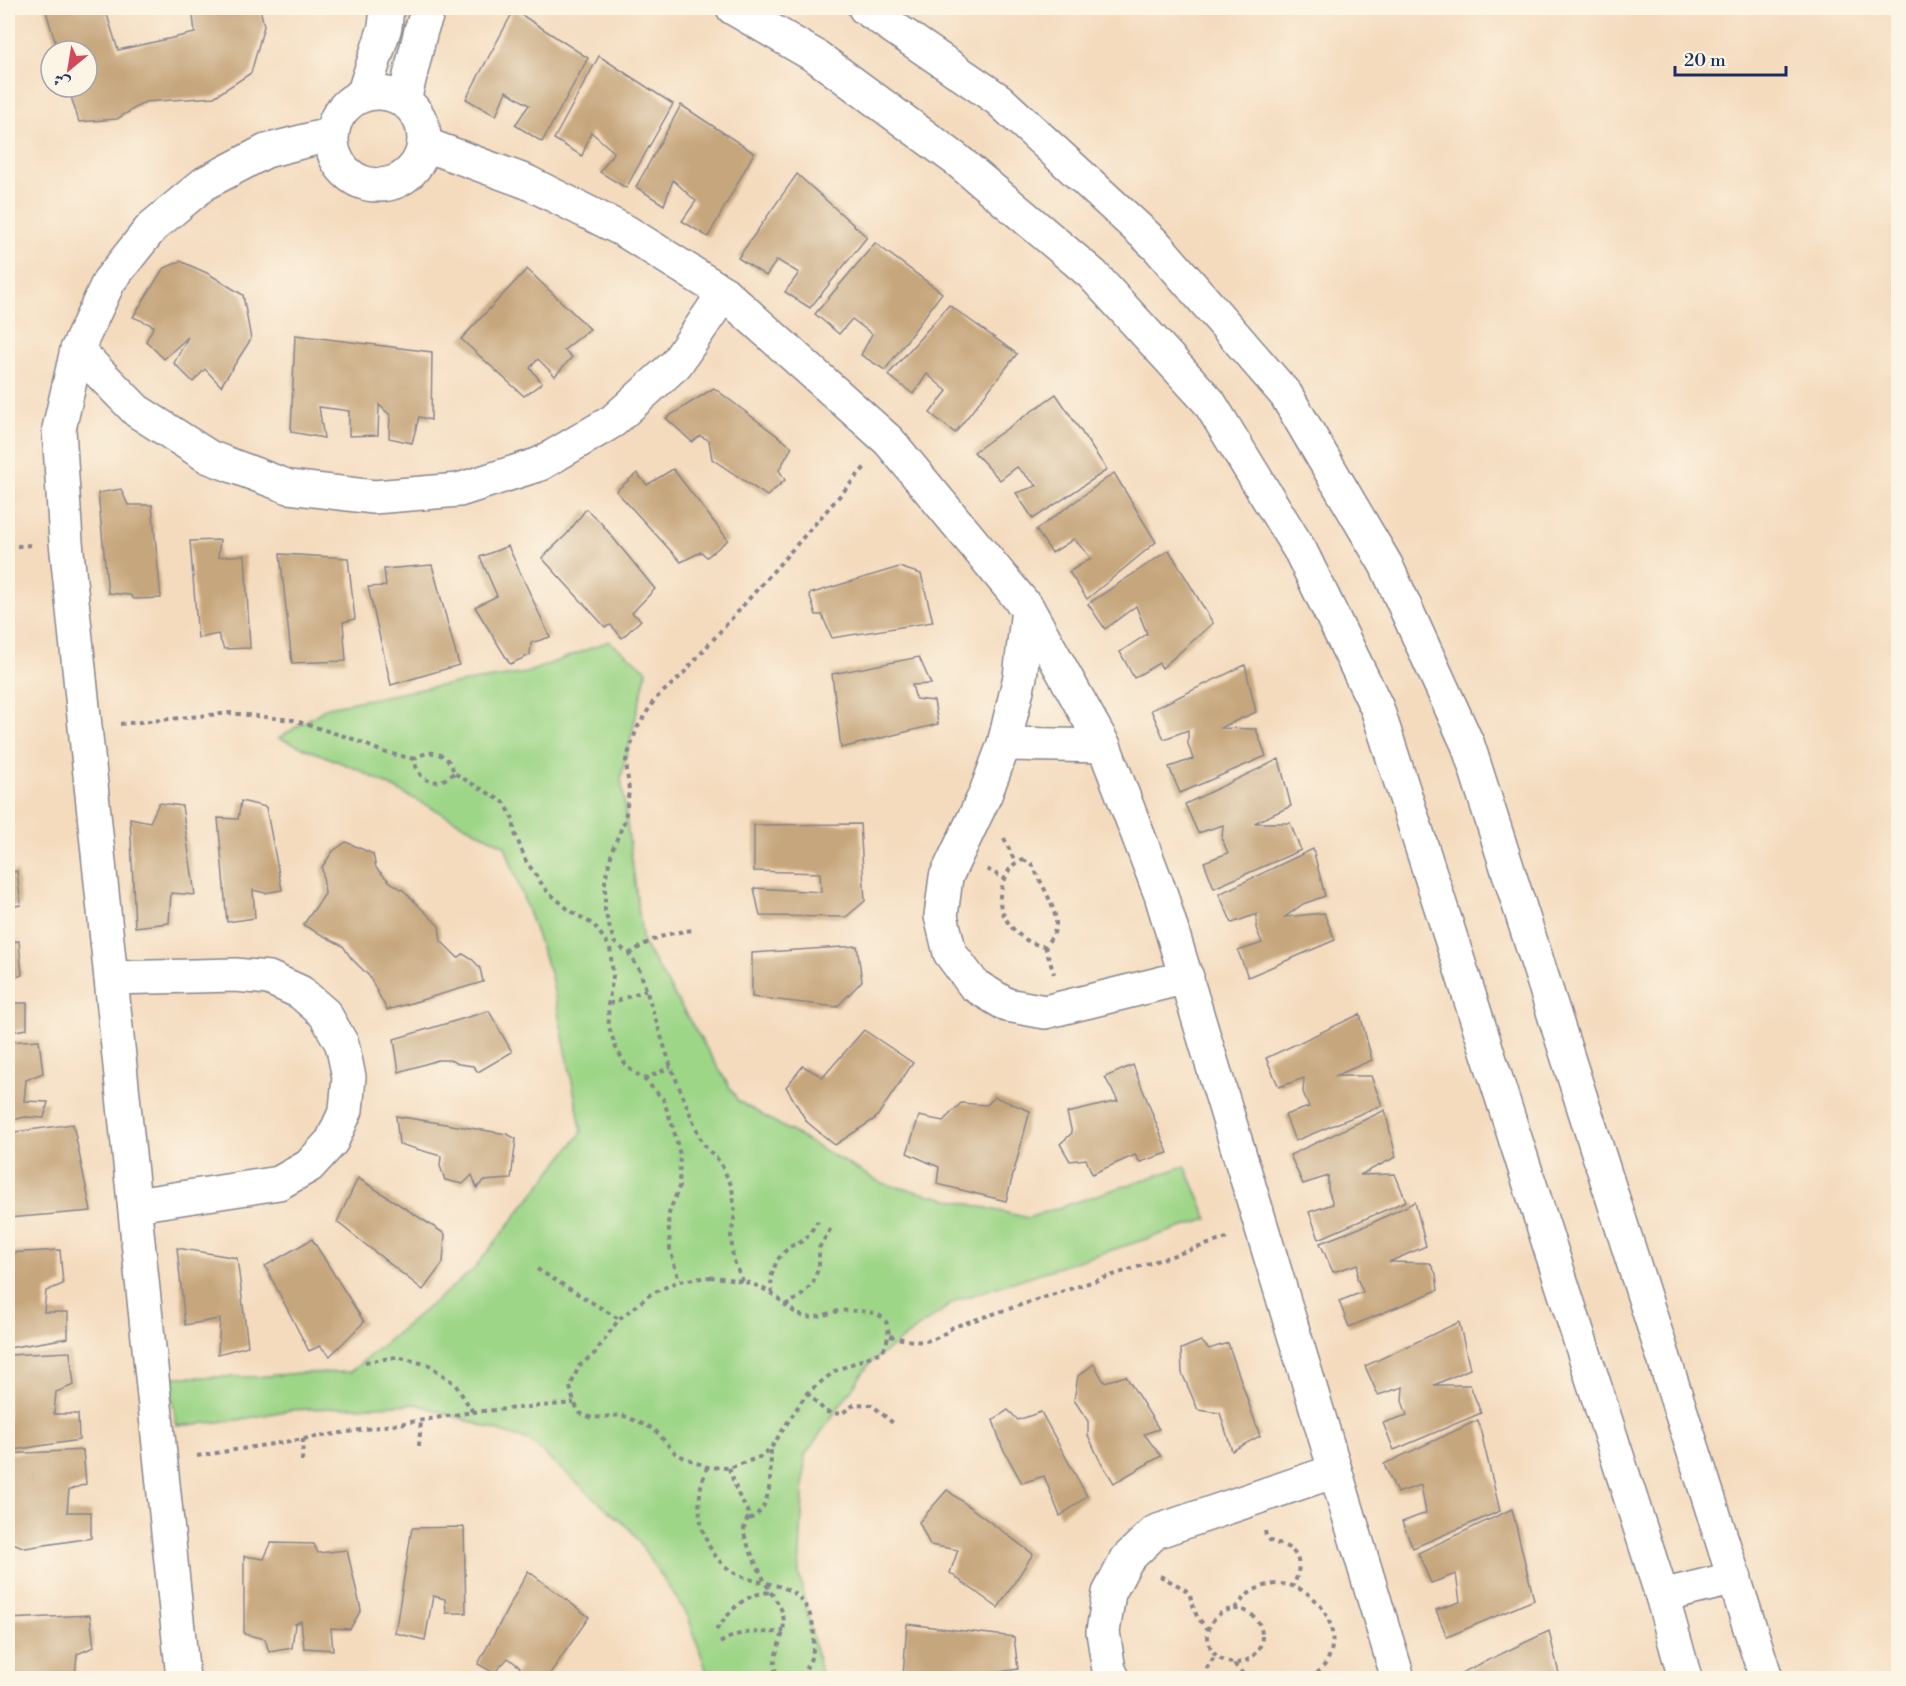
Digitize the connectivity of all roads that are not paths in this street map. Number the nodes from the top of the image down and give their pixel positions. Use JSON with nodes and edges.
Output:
{"nodes":[{"id":1,"x":387,"y":8,"type":"edge"},
{"id":2,"x":429,"y":8,"type":"edge"},
{"id":3,"x":734,"y":8,"type":"edge"},
{"id":4,"x":865,"y":8,"type":"edge"},
{"id":5,"x":363,"y":95,"type":"junction"},
{"id":6,"x":404,"y":101,"type":"junction"},
{"id":7,"x":332,"y":134,"type":"junction"},
{"id":8,"x":424,"y":144,"type":"junction"},
{"id":9,"x":724,"y":294,"type":"junction"},
{"id":10,"x":77,"y":350,"type":"junction"},
{"id":11,"x":1028,"y":609,"type":"junction"},
{"id":12,"x":1004,"y":744,"type":"junction"},
{"id":13,"x":1104,"y":746,"type":"junction"},
{"id":14,"x":1186,"y":977,"type":"junction"},
{"id":15,"x":111,"y":978,"type":"junction"},
{"id":16,"x":135,"y":1205,"type":"junction"},
{"id":17,"x":1335,"y":1471,"type":"junction"},
{"id":18,"x":1735,"y":1578,"type":"junction"},
{"id":19,"x":1662,"y":1596,"type":"junction"},
{"id":20,"x":183,"y":1678,"type":"edge"},
{"id":21,"x":1113,"y":1678,"type":"edge"},
{"id":22,"x":1398,"y":1678,"type":"edge"},
{"id":23,"x":1685,"y":1678,"type":"edge"},
{"id":24,"x":1766,"y":1678,"type":"edge"}],
"edges":[{"from":1,"to":5,"type":"street"},
{"from":2,"to":6,"type":"street"},
{"from":3,"to":19,"type":"street"},
{"from":4,"to":18,"type":"street"},
{"from":5,"to":6,"type":"street"},
{"from":5,"to":7,"type":"street"},
{"from":6,"to":8,"type":"street"},
{"from":7,"to":8,"type":"street"},
{"from":7,"to":10,"type":"street"},
{"from":8,"to":9,"type":"street"},
{"from":9,"to":10,"type":"street"},
{"from":9,"to":11,"type":"street"},
{"from":10,"to":15,"type":"street"},
{"from":11,"to":12,"type":"street"},
{"from":11,"to":13,"type":"street"},
{"from":12,"to":13,"type":"street"},
{"from":12,"to":14,"type":"street"},
{"from":13,"to":14,"type":"street"},
{"from":14,"to":17,"type":"street"},
{"from":15,"to":16,"type":"street"},
{"from":15,"to":16,"type":"street"},
{"from":16,"to":20,"type":"street"},
{"from":17,"to":21,"type":"street"},
{"from":17,"to":22,"type":"street"},
{"from":18,"to":19,"type":"street"},
{"from":18,"to":24,"type":"street"},
{"from":19,"to":23,"type":"street"}]}
